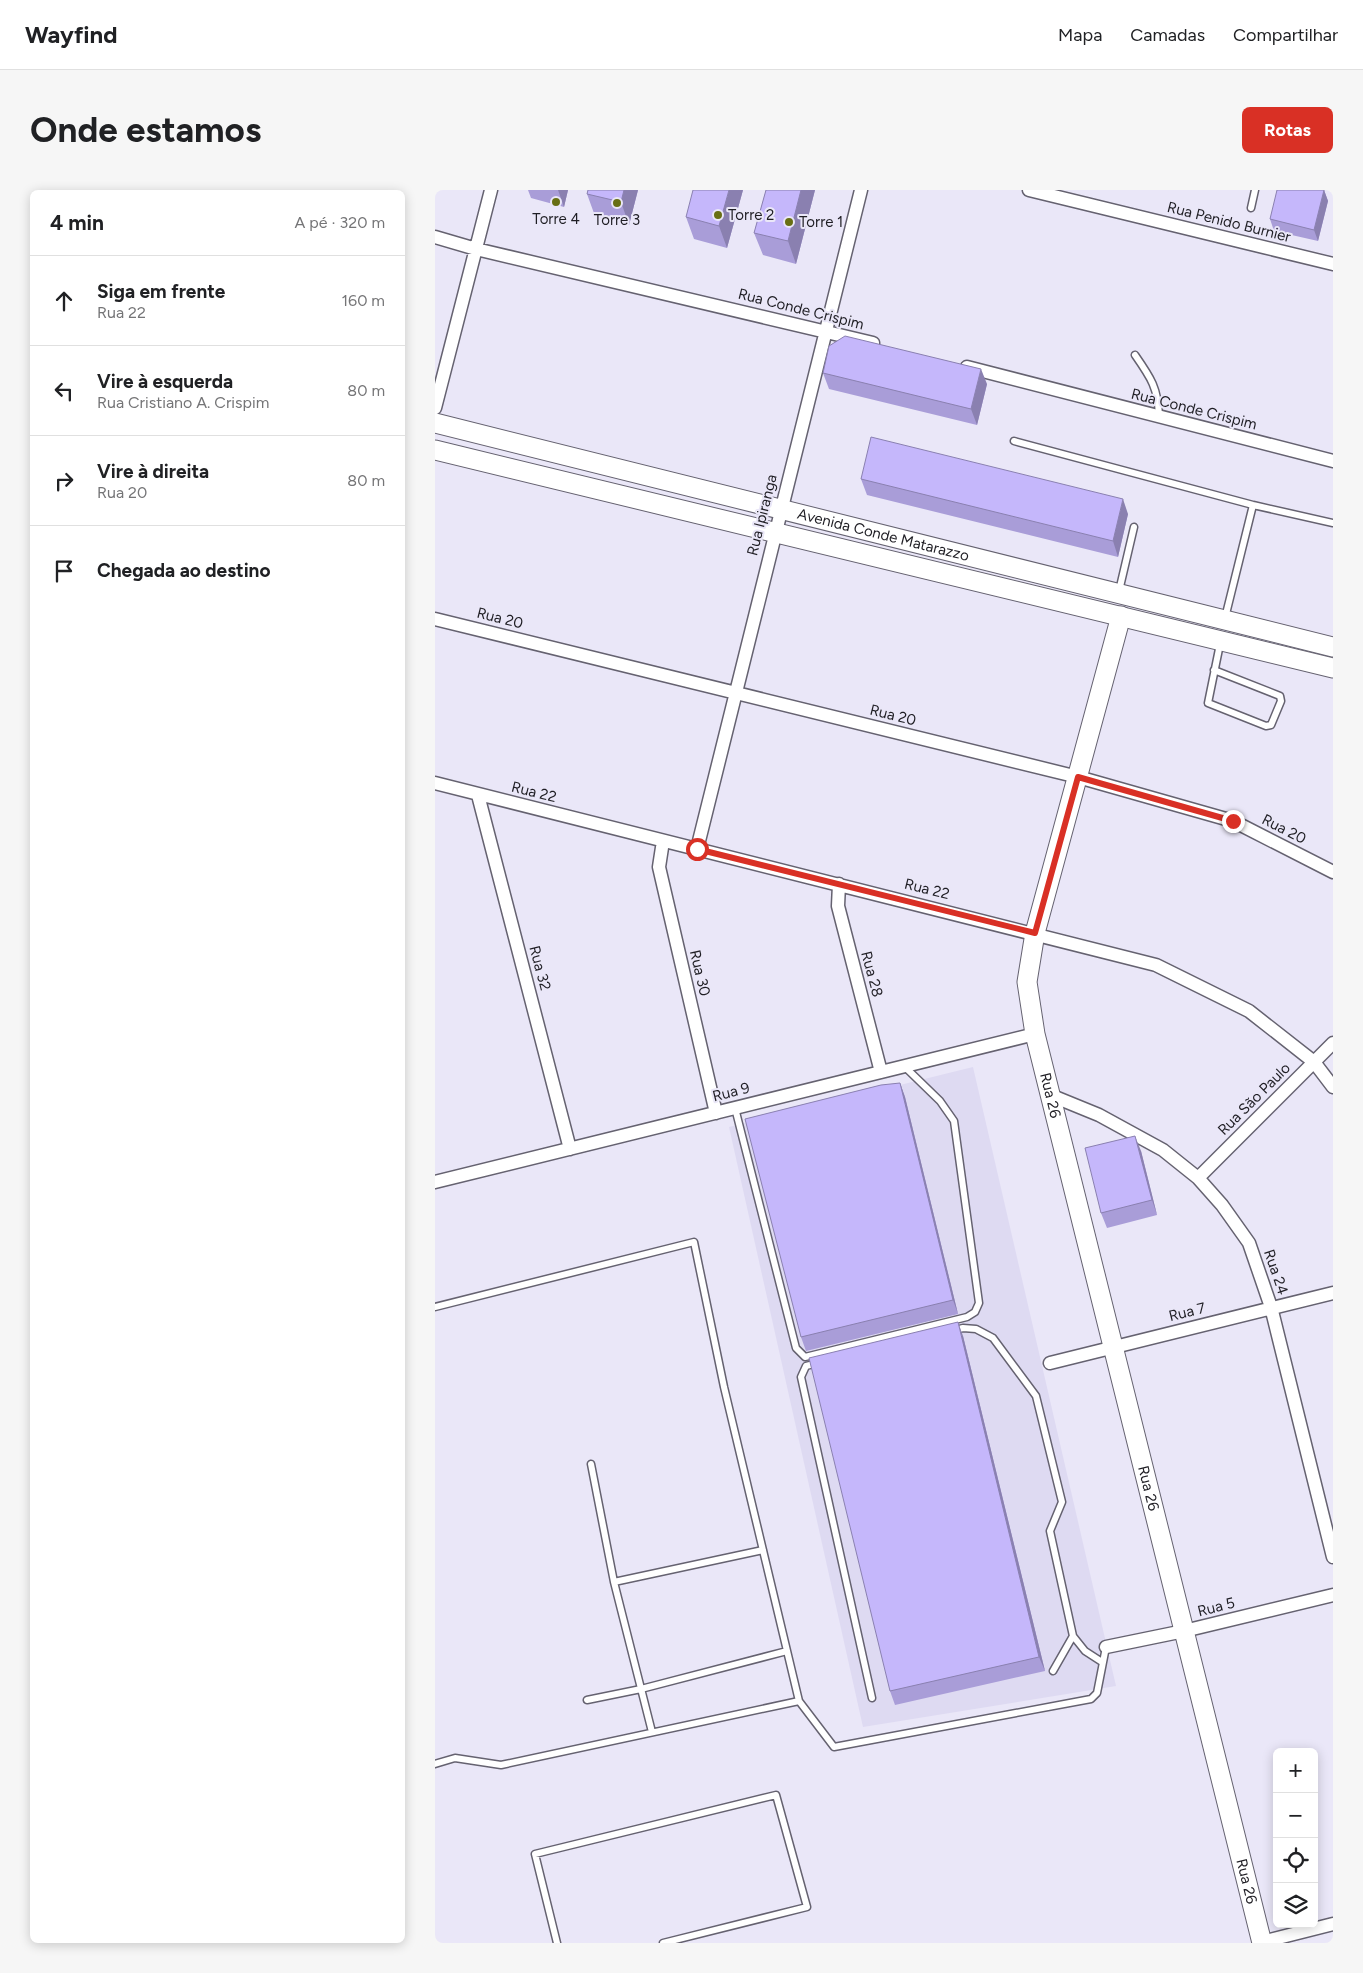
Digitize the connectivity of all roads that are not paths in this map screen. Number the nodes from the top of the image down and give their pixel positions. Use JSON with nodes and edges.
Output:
{"nodes":[{"id":1,"x":491,"y":190,"type":"edge"},
{"id":2,"x":861,"y":190,"type":"edge"},
{"id":3,"x":1255,"y":190,"type":"edge"},
{"id":4,"x":1038,"y":191,"type":"edge"},
{"id":5,"x":1251,"y":208,"type":"dead end"},
{"id":6,"x":435,"y":237,"type":"edge"},
{"id":7,"x":476,"y":249,"type":"junction"},
{"id":8,"x":1333,"y":264,"type":"edge"},
{"id":9,"x":825,"y":331,"type":"junction"},
{"id":10,"x":883,"y":346,"type":"edge"},
{"id":11,"x":1135,"y":355,"type":"dead end"},
{"id":12,"x":959,"y":365,"type":"edge"},
{"id":13,"x":435,"y":408,"type":"edge"},
{"id":14,"x":1159,"y":416,"type":"junction"},
{"id":15,"x":435,"y":423,"type":"edge"},
{"id":16,"x":1014,"y":441,"type":"dead end"},
{"id":17,"x":435,"y":450,"type":"edge"},
{"id":18,"x":1333,"y":461,"type":"edge"},
{"id":19,"x":1253,"y":505,"type":"junction"},
{"id":20,"x":781,"y":508,"type":"junction"},
{"id":21,"x":1333,"y":523,"type":"edge"},
{"id":22,"x":1134,"y":527,"type":"dead end"},
{"id":23,"x":775,"y":533,"type":"junction"},
{"id":24,"x":1118,"y":593,"type":"junction"},
{"id":25,"x":1121,"y":616,"type":"junction"},
{"id":26,"x":435,"y":619,"type":"edge"},
{"id":27,"x":1225,"y":620,"type":"junction"},
{"id":28,"x":1221,"y":640,"type":"junction"},
{"id":29,"x":1333,"y":647,"type":"edge"},
{"id":30,"x":1333,"y":668,"type":"edge"},
{"id":31,"x":1214,"y":670,"type":"junction"},
{"id":32,"x":735,"y":694,"type":"junction"},
{"id":33,"x":1078,"y":777,"type":"junction"},
{"id":34,"x":435,"y":783,"type":"edge"},
{"id":35,"x":478,"y":795,"type":"junction"},
{"id":36,"x":663,"y":841,"type":"junction"},
{"id":37,"x":697,"y":849,"type":"junction"},
{"id":38,"x":1333,"y":872,"type":"edge"},
{"id":39,"x":839,"y":884,"type":"junction"},
{"id":40,"x":1035,"y":933,"type":"junction"},
{"id":41,"x":1035,"y":1034,"type":"junction"},
{"id":42,"x":1333,"y":1043,"type":"edge"},
{"id":43,"x":1314,"y":1062,"type":"junction"},
{"id":44,"x":904,"y":1066,"type":"junction"},
{"id":45,"x":881,"y":1072,"type":"junction"},
{"id":46,"x":1333,"y":1087,"type":"edge"},
{"id":47,"x":1050,"y":1095,"type":"junction"},
{"id":48,"x":735,"y":1108,"type":"junction"},
{"id":49,"x":716,"y":1113,"type":"junction"},
{"id":50,"x":570,"y":1149,"type":"junction"},
{"id":51,"x":1198,"y":1178,"type":"junction"},
{"id":52,"x":435,"y":1182,"type":"edge"},
{"id":53,"x":1333,"y":1293,"type":"edge"},
{"id":54,"x":435,"y":1307,"type":"edge"},
{"id":55,"x":1271,"y":1307,"type":"junction"},
{"id":56,"x":945,"y":1332,"type":"edge"},
{"id":57,"x":1115,"y":1347,"type":"junction"},
{"id":58,"x":824,"y":1362,"type":"edge"},
{"id":59,"x":1050,"y":1362,"type":"dead end"},
{"id":60,"x":591,"y":1464,"type":"dead end"},
{"id":61,"x":763,"y":1550,"type":"junction"},
{"id":62,"x":1333,"y":1557,"type":"edge"},
{"id":63,"x":614,"y":1582,"type":"junction"},
{"id":64,"x":1333,"y":1595,"type":"edge"},
{"id":65,"x":1184,"y":1632,"type":"junction"},
{"id":66,"x":1073,"y":1636,"type":"junction"},
{"id":67,"x":1106,"y":1647,"type":"joint"},
{"id":68,"x":787,"y":1651,"type":"junction"},
{"id":69,"x":1102,"y":1662,"type":"junction"},
{"id":70,"x":1053,"y":1671,"type":"dead end"},
{"id":71,"x":641,"y":1689,"type":"junction"},
{"id":72,"x":872,"y":1698,"type":"dead end"},
{"id":73,"x":587,"y":1700,"type":"dead end"},
{"id":74,"x":799,"y":1701,"type":"junction"},
{"id":75,"x":652,"y":1732,"type":"junction"},
{"id":76,"x":435,"y":1764,"type":"edge"},
{"id":77,"x":1333,"y":1924,"type":"edge"},
{"id":78,"x":1262,"y":1942,"type":"edge"},
{"id":79,"x":557,"y":1943,"type":"edge"},
{"id":80,"x":663,"y":1943,"type":"edge"}],
"edges":[{"from":1,"to":7,"type":"street"},
{"from":2,"to":9,"type":"street","name":"Rua Ipiranga"},
{"from":3,"to":5,"type":"lane"},
{"from":4,"to":8,"type":"street","name":"Rua Penido Burnier"},
{"from":6,"to":7,"type":"street","name":"Rua Conde Crispim"},
{"from":7,"to":9,"type":"street","name":"Rua Conde Crispim"},
{"from":7,"to":13,"type":"street"},
{"from":9,"to":10,"type":"street","name":"Rua Conde Crispim"},
{"from":9,"to":20,"type":"street","name":"Rua Ipiranga"},
{"from":11,"to":14,"type":"lane"},
{"from":12,"to":14,"type":"street","name":"Rua Conde Crispim"},
{"from":14,"to":18,"type":"street","name":"Rua Conde Crispim"},
{"from":15,"to":20,"type":"street","name":"Avenida Conde Matarazzo"},
{"from":16,"to":19,"type":"lane"},
{"from":17,"to":23,"type":"street","name":"Avenida Conde Matarazzo"},
{"from":19,"to":21,"type":"lane"},
{"from":19,"to":27,"type":"lane"},
{"from":20,"to":23,"type":"street","name":"Rua Ipiranga"},
{"from":20,"to":24,"type":"street","name":"Avenida Conde Matarazzo"},
{"from":22,"to":24,"type":"lane"},
{"from":23,"to":25,"type":"street","name":"Avenida Conde Matarazzo"},
{"from":23,"to":32,"type":"street","name":"Rua Ipiranga"},
{"from":24,"to":27,"type":"street","name":"Avenida Conde Matarazzo"},
{"from":25,"to":28,"type":"street","name":"Avenida Conde Matarazzo"},
{"from":25,"to":33,"type":"street","name":"Rua 26"},
{"from":26,"to":32,"type":"street","name":"Rua 20"},
{"from":27,"to":28,"type":"street"},
{"from":27,"to":29,"type":"street","name":"Avenida Conde Matarazzo"},
{"from":28,"to":30,"type":"street","name":"Avenida Conde Matarazzo"},
{"from":28,"to":31,"type":"lane"},
{"from":31,"to":31,"type":"lane"},
{"from":32,"to":33,"type":"street","name":"Rua 20"},
{"from":32,"to":37,"type":"street","name":"Rua Ipiranga"},
{"from":33,"to":38,"type":"street","name":"Rua 20"},
{"from":33,"to":40,"type":"street","name":"Rua 26"},
{"from":34,"to":35,"type":"street","name":"Rua 22"},
{"from":35,"to":36,"type":"street","name":"Rua 22"},
{"from":35,"to":50,"type":"street","name":"Rua 32"},
{"from":36,"to":37,"type":"street","name":"Rua 22"},
{"from":36,"to":49,"type":"street","name":"Rua 30"},
{"from":37,"to":39,"type":"street","name":"Rua 22"},
{"from":39,"to":40,"type":"street","name":"Rua 22"},
{"from":39,"to":45,"type":"street","name":"Rua 28"},
{"from":40,"to":41,"type":"street","name":"Rua 26"},
{"from":40,"to":43,"type":"street","name":"Rua 22"},
{"from":41,"to":44,"type":"street","name":"Rua 9"},
{"from":41,"to":47,"type":"street","name":"Rua 26"},
{"from":42,"to":43,"type":"street","name":"Rua São Paulo"},
{"from":43,"to":46,"type":"street","name":"Rua 22"},
{"from":43,"to":51,"type":"street","name":"Rua São Paulo"},
{"from":44,"to":45,"type":"street","name":"Rua 9"},
{"from":44,"to":48,"type":"lane"},
{"from":45,"to":48,"type":"street","name":"Rua 9"},
{"from":47,"to":51,"type":"street","name":"Rua 24"},
{"from":47,"to":57,"type":"street","name":"Rua 26"},
{"from":48,"to":49,"type":"street","name":"Rua 9"},
{"from":49,"to":50,"type":"street","name":"Rua 9"},
{"from":50,"to":52,"type":"street","name":"Rua 9"},
{"from":51,"to":55,"type":"street","name":"Rua 24"},
{"from":53,"to":55,"type":"street","name":"Rua 7"},
{"from":54,"to":61,"type":"lane"},
{"from":55,"to":57,"type":"street","name":"Rua 7"},
{"from":55,"to":62,"type":"street","name":"Rua 24"},
{"from":56,"to":66,"type":"lane"},
{"from":57,"to":59,"type":"street","name":"Rua 7"},
{"from":57,"to":65,"type":"street","name":"Rua 26"},
{"from":58,"to":72,"type":"lane"},
{"from":60,"to":63,"type":"lane"},
{"from":61,"to":63,"type":"lane"},
{"from":61,"to":68,"type":"lane"},
{"from":63,"to":71,"type":"lane"},
{"from":64,"to":65,"type":"street","name":"Rua 5"},
{"from":65,"to":67,"type":"street","name":"Rua 5"},
{"from":65,"to":78,"type":"street","name":"Rua 26"},
{"from":66,"to":69,"type":"lane"},
{"from":66,"to":70,"type":"lane"},
{"from":67,"to":69,"type":"lane"},
{"from":68,"to":71,"type":"lane"},
{"from":68,"to":74,"type":"lane"},
{"from":69,"to":74,"type":"lane"},
{"from":71,"to":73,"type":"lane"},
{"from":71,"to":75,"type":"lane"},
{"from":74,"to":75,"type":"lane"},
{"from":75,"to":76,"type":"lane"},
{"from":77,"to":78,"type":"street"},
{"from":79,"to":80,"type":"lane"}]}
